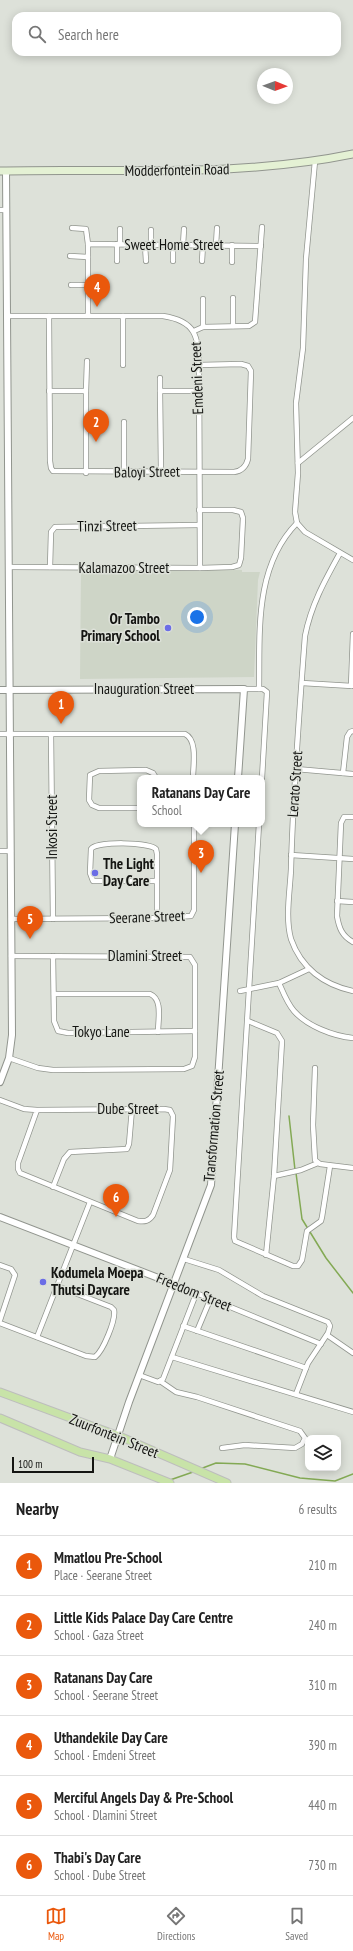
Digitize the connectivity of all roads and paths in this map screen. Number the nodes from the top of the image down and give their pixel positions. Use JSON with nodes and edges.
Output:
{"nodes":[{"id":1,"x":353,"y":154,"type":"edge"},
{"id":2,"x":315,"y":161,"type":"junction"},
{"id":3,"x":3,"y":171,"type":"edge"},
{"id":4,"x":3,"y":210,"type":"edge"},
{"id":5,"x":262,"y":227,"type":"dead end"},
{"id":6,"x":72,"y":228,"type":"dead end"},
{"id":7,"x":217,"y":228,"type":"dead end"},
{"id":8,"x":184,"y":229,"type":"dead end"},
{"id":9,"x":120,"y":230,"type":"dead end"},
{"id":10,"x":152,"y":230,"type":"dead end"},
{"id":11,"x":88,"y":244,"type":"junction"},
{"id":12,"x":118,"y":244,"type":"junction"},
{"id":13,"x":145,"y":245,"type":"junction"},
{"id":14,"x":152,"y":245,"type":"junction"},
{"id":15,"x":173,"y":245,"type":"junction"},
{"id":16,"x":183,"y":245,"type":"junction"},
{"id":17,"x":203,"y":245,"type":"junction"},
{"id":18,"x":216,"y":245,"type":"junction"},
{"id":19,"x":232,"y":245,"type":"junction"},
{"id":20,"x":261,"y":246,"type":"junction"},
{"id":21,"x":70,"y":256,"type":"dead end"},
{"id":22,"x":88,"y":256,"type":"junction"},
{"id":23,"x":117,"y":261,"type":"dead end"},
{"id":24,"x":146,"y":261,"type":"dead end"},
{"id":25,"x":173,"y":261,"type":"dead end"},
{"id":26,"x":202,"y":261,"type":"dead end"},
{"id":27,"x":232,"y":262,"type":"dead end"},
{"id":28,"x":71,"y":285,"type":"dead end"},
{"id":29,"x":88,"y":285,"type":"junction"},
{"id":30,"x":233,"y":298,"type":"dead end"},
{"id":31,"x":203,"y":299,"type":"dead end"},
{"id":32,"x":88,"y":315,"type":"junction"},
{"id":33,"x":7,"y":316,"type":"junction"},
{"id":34,"x":49,"y":316,"type":"junction"},
{"id":35,"x":123,"y":316,"type":"junction"},
{"id":36,"x":233,"y":326,"type":"junction"},
{"id":37,"x":203,"y":327,"type":"junction"},
{"id":38,"x":194,"y":331,"type":"junction"},
{"id":39,"x":87,"y":361,"type":"dead end"},
{"id":40,"x":123,"y":365,"type":"dead end"},
{"id":41,"x":199,"y":365,"type":"junction"},
{"id":42,"x":160,"y":378,"type":"dead end"},
{"id":43,"x":0,"y":385,"type":"edge"},
{"id":44,"x":7,"y":385,"type":"junction"},
{"id":45,"x":49,"y":391,"type":"junction"},
{"id":46,"x":86,"y":391,"type":"junction"},
{"id":47,"x":160,"y":391,"type":"junction"},
{"id":48,"x":199,"y":391,"type":"junction"},
{"id":49,"x":353,"y":418,"type":"edge"},
{"id":50,"x":124,"y":422,"type":"dead end"},
{"id":51,"x":298,"y":463,"type":"junction"},
{"id":52,"x":199,"y":471,"type":"junction"},
{"id":53,"x":124,"y":472,"type":"junction"},
{"id":54,"x":160,"y":472,"type":"junction"},
{"id":55,"x":86,"y":473,"type":"junction"},
{"id":56,"x":199,"y":510,"type":"junction"},
{"id":57,"x":298,"y":523,"type":"junction"},
{"id":58,"x":199,"y":525,"type":"junction"},
{"id":59,"x":340,"y":553,"type":"junction"},
{"id":60,"x":353,"y":560,"type":"edge"},
{"id":61,"x":9,"y":567,"type":"junction"},
{"id":62,"x":50,"y":567,"type":"junction"},
{"id":63,"x":200,"y":568,"type":"junction"},
{"id":64,"x":353,"y":634,"type":"edge"},
{"id":65,"x":302,"y":683,"type":"junction"},
{"id":66,"x":352,"y":686,"type":"edge"},
{"id":67,"x":244,"y":689,"type":"junction"},
{"id":68,"x":258,"y":689,"type":"junction"},
{"id":69,"x":0,"y":690,"type":"edge"},
{"id":70,"x":10,"y":690,"type":"junction"},
{"id":71,"x":353,"y":731,"type":"edge"},
{"id":72,"x":0,"y":734,"type":"edge"},
{"id":73,"x":10,"y":734,"type":"junction"},
{"id":74,"x":51,"y":734,"type":"junction"},
{"id":75,"x":296,"y":769,"type":"junction"},
{"id":76,"x":343,"y":773,"type":"junction"},
{"id":77,"x":353,"y":774,"type":"edge"},
{"id":78,"x":154,"y":775,"type":"edge"},
{"id":79,"x":193,"y":775,"type":"edge"},
{"id":80,"x":238,"y":775,"type":"edge"},
{"id":81,"x":262,"y":775,"type":"edge"},
{"id":82,"x":137,"y":808,"type":"edge"},
{"id":83,"x":353,"y":816,"type":"edge"},
{"id":84,"x":194,"y":827,"type":"edge"},
{"id":85,"x":235,"y":827,"type":"edge"},
{"id":86,"x":259,"y":827,"type":"edge"},
{"id":87,"x":0,"y":851,"type":"edge"},
{"id":88,"x":11,"y":851,"type":"junction"},
{"id":89,"x":291,"y":855,"type":"junction"},
{"id":90,"x":340,"y":859,"type":"junction"},
{"id":91,"x":353,"y":859,"type":"edge"},
{"id":92,"x":156,"y":881,"type":"junction"},
{"id":93,"x":337,"y":901,"type":"junction"},
{"id":94,"x":353,"y":902,"type":"edge"},
{"id":95,"x":157,"y":918,"type":"junction"},
{"id":96,"x":11,"y":919,"type":"junction"},
{"id":97,"x":53,"y":919,"type":"junction"},
{"id":98,"x":353,"y":942,"type":"edge"},
{"id":99,"x":12,"y":956,"type":"junction"},
{"id":100,"x":53,"y":956,"type":"junction"},
{"id":101,"x":309,"y":970,"type":"junction"},
{"id":102,"x":279,"y":983,"type":"junction"},
{"id":103,"x":250,"y":990,"type":"junction"},
{"id":104,"x":353,"y":991,"type":"edge"},
{"id":105,"x":240,"y":992,"type":"dead end"},
{"id":106,"x":54,"y":994,"type":"junction"},
{"id":107,"x":248,"y":1021,"type":"junction"},
{"id":108,"x":195,"y":1031,"type":"junction"},
{"id":109,"x":158,"y":1032,"type":"junction"},
{"id":110,"x":353,"y":1038,"type":"edge"},
{"id":111,"x":9,"y":1058,"type":"junction"},
{"id":112,"x":315,"y":1068,"type":"dead end"},
{"id":113,"x":0,"y":1082,"type":"edge"},
{"id":114,"x":0,"y":1100,"type":"edge"},
{"id":115,"x":132,"y":1109,"type":"junction"},
{"id":116,"x":38,"y":1110,"type":"junction"},
{"id":117,"x":318,"y":1163,"type":"junction"},
{"id":118,"x":330,"y":1166,"type":"junction"},
{"id":119,"x":353,"y":1168,"type":"edge"},
{"id":120,"x":274,"y":1176,"type":"junction"},
{"id":121,"x":52,"y":1187,"type":"junction"},
{"id":122,"x":90,"y":1202,"type":"junction"},
{"id":123,"x":0,"y":1216,"type":"edge"},
{"id":124,"x":72,"y":1245,"type":"junction"},
{"id":125,"x":266,"y":1255,"type":"junction"},
{"id":126,"x":184,"y":1259,"type":"junction"},
{"id":127,"x":0,"y":1265,"type":"edge"},
{"id":128,"x":174,"y":1284,"type":"junction"},
{"id":129,"x":57,"y":1286,"type":"junction"},
{"id":130,"x":196,"y":1294,"type":"junction"},
{"id":131,"x":210,"y":1300,"type":"junction"},
{"id":132,"x":0,"y":1320,"type":"edge"},
{"id":133,"x":0,"y":1323,"type":"edge"},
{"id":134,"x":183,"y":1326,"type":"junction"},
{"id":135,"x":197,"y":1330,"type":"junction"},
{"id":136,"x":327,"y":1335,"type":"junction"},
{"id":137,"x":37,"y":1337,"type":"junction"},
{"id":138,"x":321,"y":1344,"type":"junction"},
{"id":139,"x":353,"y":1353,"type":"edge"},
{"id":140,"x":172,"y":1357,"type":"junction"},
{"id":141,"x":306,"y":1368,"type":"junction"},
{"id":142,"x":139,"y":1375,"type":"junction"},
{"id":143,"x":160,"y":1381,"type":"junction"},
{"id":144,"x":0,"y":1392,"type":"edge"},
{"id":145,"x":296,"y":1394,"type":"junction"},
{"id":146,"x":353,"y":1412,"type":"edge"},
{"id":147,"x":0,"y":1418,"type":"edge"},
{"id":148,"x":118,"y":1436,"type":"junction"},
{"id":149,"x":222,"y":1448,"type":"dead end"},
{"id":150,"x":110,"y":1459,"type":"junction"},
{"id":151,"x":170,"y":1483,"type":"edge"},
{"id":152,"x":227,"y":1483,"type":"edge"}],
"edges":[{"from":1,"to":2,"type":"main road","name":"Modderfontein Road"},
{"from":2,"to":3,"type":"main road","name":"Modderfontein Road"},
{"from":2,"to":51,"type":"street"},
{"from":3,"to":4,"type":"street"},
{"from":4,"to":33,"type":"street"},
{"from":5,"to":20,"type":"street"},
{"from":6,"to":11,"type":"street"},
{"from":7,"to":18,"type":"street"},
{"from":8,"to":16,"type":"street"},
{"from":9,"to":12,"type":"street"},
{"from":10,"to":14,"type":"street"},
{"from":11,"to":12,"type":"street","name":"Sweet Home Street"},
{"from":11,"to":22,"type":"street"},
{"from":12,"to":13,"type":"street","name":"Sweet Home Street"},
{"from":12,"to":23,"type":"street"},
{"from":13,"to":14,"type":"street","name":"Sweet Home Street"},
{"from":13,"to":24,"type":"street"},
{"from":14,"to":15,"type":"street","name":"Sweet Home Street"},
{"from":15,"to":16,"type":"street","name":"Sweet Home Street"},
{"from":15,"to":25,"type":"street"},
{"from":16,"to":17,"type":"street","name":"Sweet Home Street"},
{"from":17,"to":18,"type":"street","name":"Sweet Home Street"},
{"from":17,"to":26,"type":"street"},
{"from":18,"to":19,"type":"street","name":"Sweet Home Street"},
{"from":19,"to":20,"type":"street","name":"Sweet Home Street"},
{"from":19,"to":27,"type":"street"},
{"from":20,"to":36,"type":"street"},
{"from":21,"to":22,"type":"street"},
{"from":22,"to":29,"type":"street"},
{"from":28,"to":29,"type":"street"},
{"from":29,"to":32,"type":"street"},
{"from":30,"to":36,"type":"street"},
{"from":31,"to":37,"type":"street"},
{"from":32,"to":34,"type":"street","name":"Emdeni Street"},
{"from":32,"to":35,"type":"street","name":"Emdeni Street"},
{"from":33,"to":34,"type":"street","name":"Emdeni Street"},
{"from":33,"to":44,"type":"street"},
{"from":34,"to":45,"type":"street","name":"Baloyi Street"},
{"from":35,"to":38,"type":"street","name":"Emdeni Street"},
{"from":35,"to":40,"type":"street"},
{"from":36,"to":37,"type":"street"},
{"from":37,"to":38,"type":"street"},
{"from":38,"to":41,"type":"street","name":"Emdeni Street"},
{"from":39,"to":46,"type":"street"},
{"from":41,"to":48,"type":"street","name":"Emdeni Street"},
{"from":41,"to":52,"type":"street","name":"Baloyi Street"},
{"from":42,"to":47,"type":"street"},
{"from":43,"to":44,"type":"street"},
{"from":44,"to":61,"type":"street"},
{"from":45,"to":46,"type":"street"},
{"from":45,"to":55,"type":"street","name":"Baloyi Street"},
{"from":46,"to":55,"type":"street"},
{"from":47,"to":48,"type":"street"},
{"from":47,"to":54,"type":"street"},
{"from":48,"to":52,"type":"street","name":"Emdeni Street"},
{"from":49,"to":51,"type":"street"},
{"from":50,"to":53,"type":"street"},
{"from":51,"to":57,"type":"street"},
{"from":52,"to":54,"type":"street","name":"Baloyi Street"},
{"from":52,"to":56,"type":"street","name":"Emdeni Street"},
{"from":53,"to":54,"type":"street","name":"Baloyi Street"},
{"from":53,"to":55,"type":"street","name":"Baloyi Street"},
{"from":56,"to":58,"type":"street","name":"Emdeni Street"},
{"from":56,"to":63,"type":"street","name":"Kalamazoo Street"},
{"from":57,"to":59,"type":"street"},
{"from":57,"to":68,"type":"street"},
{"from":58,"to":62,"type":"street","name":"Tinzi Street"},
{"from":58,"to":63,"type":"street","name":"Emdeni Street"},
{"from":59,"to":60,"type":"street"},
{"from":59,"to":65,"type":"street","name":"Lerato Street"},
{"from":61,"to":62,"type":"street","name":"Kalamazoo Street"},
{"from":61,"to":70,"type":"street"},
{"from":62,"to":63,"type":"street","name":"Kalamazoo Street"},
{"from":64,"to":66,"type":"street"},
{"from":65,"to":66,"type":"street"},
{"from":65,"to":75,"type":"street","name":"Lerato Street"},
{"from":67,"to":68,"type":"street","name":"Inauguration Street"},
{"from":67,"to":70,"type":"street","name":"Inauguration Street"},
{"from":67,"to":80,"type":"street"},
{"from":68,"to":81,"type":"street","name":"Inauguration Street"},
{"from":69,"to":70,"type":"street","name":"Inauguration Street"},
{"from":70,"to":73,"type":"street"},
{"from":71,"to":76,"type":"street"},
{"from":72,"to":73,"type":"street"},
{"from":73,"to":74,"type":"street"},
{"from":73,"to":88,"type":"street"},
{"from":74,"to":79,"type":"street"},
{"from":74,"to":97,"type":"street","name":"Inkosi Street"},
{"from":75,"to":76,"type":"street"},
{"from":75,"to":89,"type":"street","name":"Lerato Street"},
{"from":76,"to":77,"type":"street"},
{"from":78,"to":82,"type":"street"},
{"from":83,"to":90,"type":"street"},
{"from":84,"to":95,"type":"street","name":"Seerane Street"},
{"from":85,"to":126,"type":"street","name":"Transformation Street"},
{"from":86,"to":103,"type":"street"},
{"from":87,"to":88,"type":"street"},
{"from":88,"to":96,"type":"street"},
{"from":89,"to":90,"type":"street"},
{"from":89,"to":101,"type":"street","name":"Lerato Street"},
{"from":90,"to":91,"type":"street"},
{"from":90,"to":93,"type":"street"},
{"from":92,"to":92,"type":"street"},
{"from":92,"to":95,"type":"street"},
{"from":93,"to":94,"type":"street"},
{"from":93,"to":98,"type":"street"},
{"from":95,"to":97,"type":"street","name":"Seerane Street"},
{"from":96,"to":97,"type":"street","name":"Seerane Street"},
{"from":96,"to":99,"type":"street"},
{"from":99,"to":100,"type":"street","name":"Dlamini Street"},
{"from":99,"to":111,"type":"street"},
{"from":100,"to":106,"type":"street","name":"Tokyo Lane"},
{"from":100,"to":108,"type":"street","name":"Dlamini Street"},
{"from":101,"to":102,"type":"street"},
{"from":101,"to":104,"type":"street","name":"Lerato Street"},
{"from":102,"to":103,"type":"street"},
{"from":102,"to":110,"type":"street"},
{"from":103,"to":105,"type":"street"},
{"from":103,"to":107,"type":"street"},
{"from":106,"to":109,"type":"street","name":"Tokyo Lane"},
{"from":106,"to":109,"type":"street"},
{"from":107,"to":120,"type":"street"},
{"from":107,"to":125,"type":"street"},
{"from":108,"to":109,"type":"street","name":"Tokyo Lane"},
{"from":108,"to":111,"type":"street","name":"Dlamini Street"},
{"from":111,"to":113,"type":"street"},
{"from":112,"to":117,"type":"street"},
{"from":114,"to":116,"type":"street","name":"Dube Street"},
{"from":115,"to":116,"type":"street","name":"Dube Street"},
{"from":115,"to":121,"type":"street"},
{"from":115,"to":122,"type":"street","name":"Dube Street"},
{"from":116,"to":121,"type":"street"},
{"from":117,"to":118,"type":"street"},
{"from":117,"to":120,"type":"street"},
{"from":118,"to":119,"type":"street"},
{"from":118,"to":125,"type":"street"},
{"from":120,"to":125,"type":"street"},
{"from":121,"to":122,"type":"street"},
{"from":122,"to":124,"type":"street"},
{"from":123,"to":124,"type":"street","name":"Freedom Street"},
{"from":124,"to":128,"type":"street","name":"Freedom Street"},
{"from":124,"to":129,"type":"street"},
{"from":126,"to":128,"type":"street","name":"Transformation Street"},
{"from":126,"to":136,"type":"street"},
{"from":127,"to":132,"type":"street"},
{"from":128,"to":130,"type":"street","name":"Freedom Street"},
{"from":128,"to":142,"type":"street","name":"Transformation Street"},
{"from":129,"to":137,"type":"street"},
{"from":129,"to":137,"type":"street"},
{"from":130,"to":131,"type":"street","name":"Freedom Street"},
{"from":130,"to":134,"type":"street"},
{"from":131,"to":135,"type":"street"},
{"from":131,"to":138,"type":"street","name":"Freedom Street"},
{"from":133,"to":137,"type":"street"},
{"from":134,"to":135,"type":"street"},
{"from":134,"to":140,"type":"street"},
{"from":135,"to":141,"type":"street"},
{"from":136,"to":138,"type":"street"},
{"from":136,"to":139,"type":"street"},
{"from":138,"to":141,"type":"street"},
{"from":140,"to":143,"type":"street"},
{"from":140,"to":145,"type":"street"},
{"from":141,"to":145,"type":"street"},
{"from":142,"to":143,"type":"street"},
{"from":142,"to":148,"type":"street","name":"Transformation Street"},
{"from":143,"to":149,"type":"street"},
{"from":144,"to":148,"type":"main road","name":"Zuurfontein Street"},
{"from":145,"to":146,"type":"street"},
{"from":147,"to":150,"type":"main road","name":"Zuurfontein Street"},
{"from":148,"to":150,"type":"street","name":"Transformation Street"},
{"from":148,"to":152,"type":"main road","name":"Zuurfontein Street"},
{"from":150,"to":151,"type":"main road","name":"Zuurfontein Street"}]}
